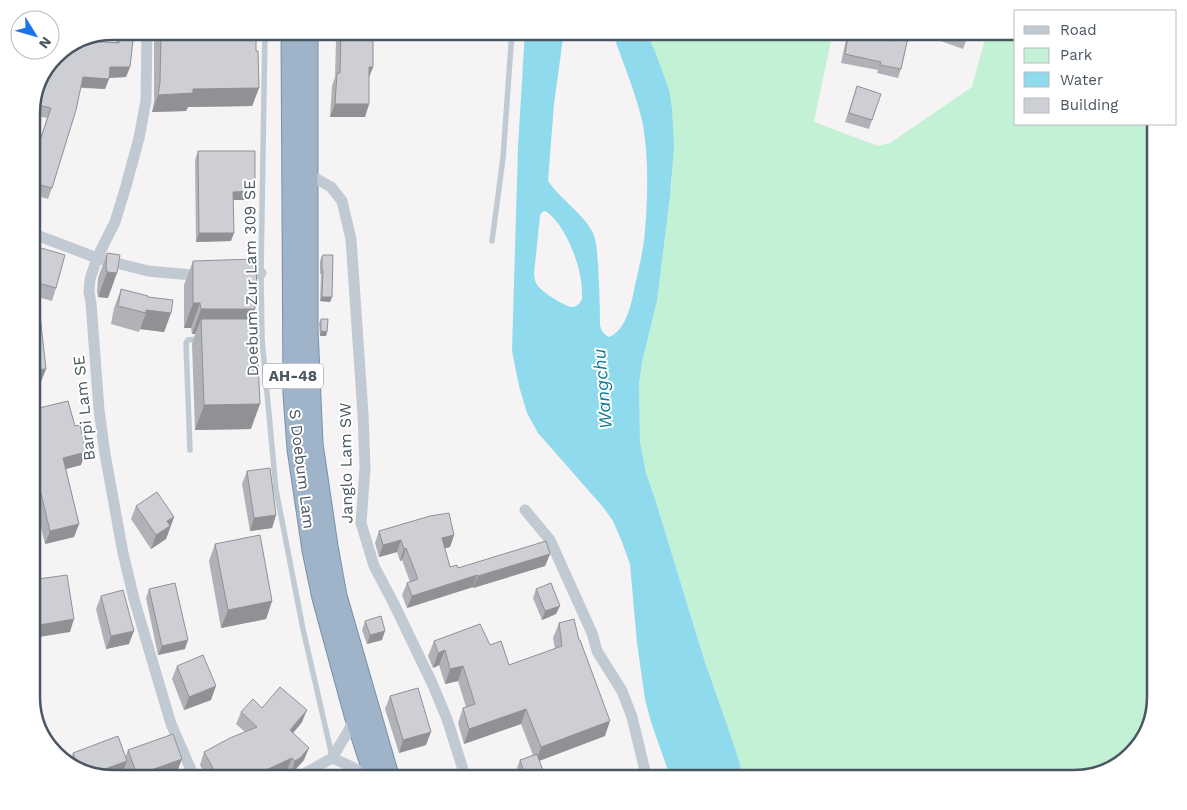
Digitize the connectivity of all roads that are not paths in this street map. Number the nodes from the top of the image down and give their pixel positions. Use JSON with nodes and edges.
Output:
{"nodes":[{"id":1,"x":147,"y":40,"type":"edge"},
{"id":2,"x":265,"y":40,"type":"edge"},
{"id":3,"x":291,"y":40,"type":"edge"},
{"id":4,"x":308,"y":40,"type":"edge"},
{"id":5,"x":511,"y":40,"type":"edge"},
{"id":6,"x":308,"y":174,"type":"junction"},
{"id":7,"x":40,"y":236,"type":"edge"},
{"id":8,"x":492,"y":241,"type":"dead end"},
{"id":9,"x":97,"y":258,"type":"junction"},
{"id":10,"x":261,"y":273,"type":"junction"},
{"id":11,"x":233,"y":275,"type":"edge"},
{"id":12,"x":215,"y":277,"type":"edge"},
{"id":13,"x":206,"y":339,"type":"edge"},
{"id":14,"x":253,"y":339,"type":"edge"},
{"id":15,"x":262,"y":339,"type":"junction"},
{"id":16,"x":190,"y":450,"type":"dead end"},
{"id":17,"x":525,"y":510,"type":"dead end"},
{"id":18,"x":354,"y":715,"type":"junction"},
{"id":19,"x":332,"y":758,"type":"junction"},
{"id":20,"x":190,"y":770,"type":"edge"},
{"id":21,"x":311,"y":770,"type":"edge"},
{"id":22,"x":357,"y":770,"type":"edge"},
{"id":23,"x":372,"y":770,"type":"edge"},
{"id":24,"x":387,"y":770,"type":"edge"},
{"id":25,"x":463,"y":770,"type":"edge"},
{"id":26,"x":645,"y":770,"type":"edge"}],
"edges":[{"from":1,"to":9,"type":"street","name":"Barpi Lam SE"},
{"from":2,"to":10,"type":"lane","name":"Doebum Zur Lam 309 SE"},
{"from":3,"to":18,"type":"highway","name":"S Doebum Lam","number":"AH-48"},
{"from":4,"to":6,"type":"highway","name":"S Doebum Lam","number":"AH-48"},
{"from":5,"to":8,"type":"lane"},
{"from":6,"to":24,"type":"highway","name":"S Doebum Lam","number":"AH-48"},
{"from":6,"to":25,"type":"street","name":"Janglo Lam SW"},
{"from":7,"to":9,"type":"street"},
{"from":9,"to":12,"type":"street"},
{"from":9,"to":20,"type":"street","name":"Barpi Lam SE"},
{"from":10,"to":11,"type":"street"},
{"from":10,"to":15,"type":"lane","name":"Doebum Zur Lam 309 SE"},
{"from":13,"to":16,"type":"lane"},
{"from":14,"to":15,"type":"lane"},
{"from":15,"to":19,"type":"lane","name":"Doebum Zur Lam 309 SE"},
{"from":17,"to":26,"type":"street"},
{"from":18,"to":19,"type":"street"},
{"from":18,"to":23,"type":"highway","name":"S Doebum Lam","number":"AH-48"},
{"from":19,"to":21,"type":"street"},
{"from":19,"to":22,"type":"street"}]}
